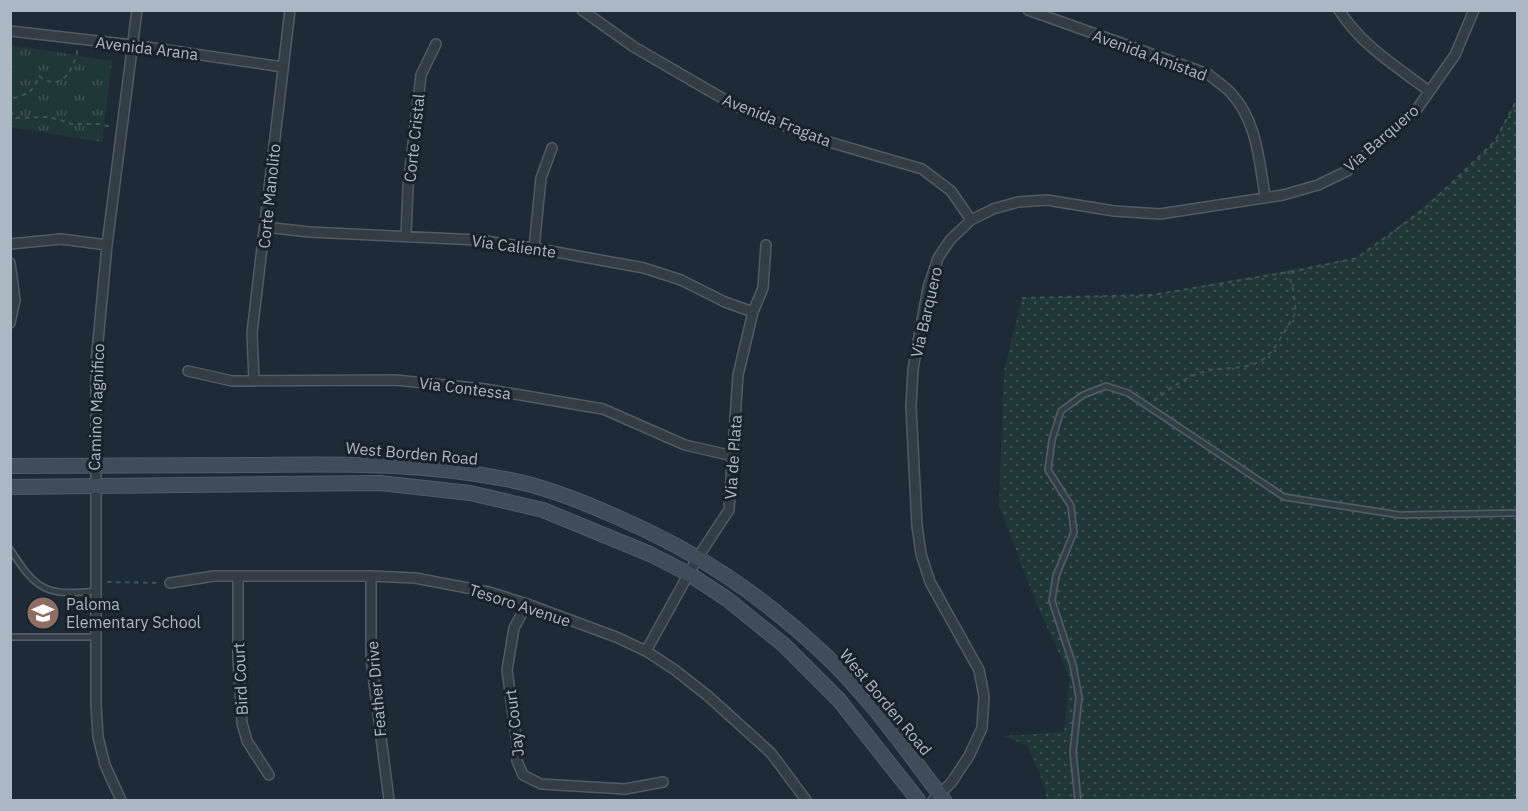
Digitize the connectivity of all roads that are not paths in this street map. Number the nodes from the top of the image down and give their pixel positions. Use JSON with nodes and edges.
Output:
{"nodes":[{"id":1,"x":137,"y":10,"type":"edge"},
{"id":2,"x":290,"y":10,"type":"edge"},
{"id":3,"x":582,"y":10,"type":"edge"},
{"id":4,"x":1028,"y":10,"type":"edge"},
{"id":5,"x":1339,"y":10,"type":"edge"},
{"id":6,"x":1474,"y":10,"type":"edge"},
{"id":7,"x":10,"y":31,"type":"edge"},
{"id":8,"x":436,"y":44,"type":"dead end"},
{"id":9,"x":133,"y":45,"type":"junction"},
{"id":10,"x":283,"y":67,"type":"junction"},
{"id":11,"x":1429,"y":91,"type":"junction"},
{"id":12,"x":552,"y":148,"type":"dead end"},
{"id":13,"x":1265,"y":196,"type":"junction"},
{"id":14,"x":971,"y":220,"type":"junction"},
{"id":15,"x":265,"y":227,"type":"junction"},
{"id":16,"x":406,"y":235,"type":"junction"},
{"id":17,"x":10,"y":244,"type":"edge"},
{"id":18,"x":107,"y":245,"type":"junction"},
{"id":19,"x":766,"y":245,"type":"dead end"},
{"id":20,"x":534,"y":249,"type":"junction"},
{"id":21,"x":10,"y":263,"type":"edge"},
{"id":22,"x":753,"y":312,"type":"junction"},
{"id":23,"x":10,"y":323,"type":"edge"},
{"id":24,"x":188,"y":371,"type":"dead end"},
{"id":25,"x":254,"y":381,"type":"junction"},
{"id":26,"x":733,"y":456,"type":"junction"},
{"id":27,"x":10,"y":466,"type":"edge"},
{"id":28,"x":94,"y":466,"type":"junction"},
{"id":29,"x":10,"y":487,"type":"edge"},
{"id":30,"x":94,"y":487,"type":"junction"},
{"id":31,"x":1518,"y":513,"type":"edge"},
{"id":32,"x":10,"y":549,"type":"edge"},
{"id":33,"x":698,"y":557,"type":"junction"},
{"id":34,"x":689,"y":574,"type":"junction"},
{"id":35,"x":238,"y":576,"type":"junction"},
{"id":36,"x":371,"y":576,"type":"junction"},
{"id":37,"x":170,"y":583,"type":"road end"},
{"id":38,"x":95,"y":587,"type":"junction"},
{"id":39,"x":527,"y":604,"type":"junction"},
{"id":40,"x":96,"y":637,"type":"junction"},
{"id":41,"x":10,"y":638,"type":"edge"},
{"id":42,"x":646,"y":651,"type":"junction"},
{"id":43,"x":269,"y":775,"type":"dead end"},
{"id":44,"x":663,"y":782,"type":"dead end"},
{"id":45,"x":939,"y":799,"type":"edge"},
{"id":46,"x":121,"y":801,"type":"edge"},
{"id":47,"x":389,"y":801,"type":"edge"},
{"id":48,"x":806,"y":801,"type":"edge"},
{"id":49,"x":918,"y":801,"type":"edge"},
{"id":50,"x":1078,"y":801,"type":"edge"}],
"edges":[{"from":1,"to":9,"type":"street","name":"Camino Magnifico"},
{"from":2,"to":10,"type":"street","name":"Corte Manolito"},
{"from":3,"to":14,"type":"street","name":"Avenida Fragata"},
{"from":4,"to":13,"type":"street","name":"Avenida Amistad"},
{"from":5,"to":11,"type":"street"},
{"from":6,"to":11,"type":"street","name":"Via Barquero"},
{"from":7,"to":9,"type":"street","name":"Avenida Arana"},
{"from":8,"to":16,"type":"street","name":"Corte Cristal"},
{"from":9,"to":10,"type":"street","name":"Avenida Arana"},
{"from":9,"to":18,"type":"street","name":"Camino Magnifico"},
{"from":10,"to":15,"type":"street","name":"Corte Manolito"},
{"from":11,"to":13,"type":"street","name":"Via Barquero"},
{"from":12,"to":20,"type":"street"},
{"from":13,"to":14,"type":"street","name":"Via Barquero"},
{"from":14,"to":45,"type":"street","name":"Via Barquero"},
{"from":15,"to":16,"type":"street","name":"Via Caliente"},
{"from":15,"to":25,"type":"street","name":"Corte Manolito"},
{"from":16,"to":20,"type":"street","name":"Via Caliente"},
{"from":17,"to":18,"type":"street"},
{"from":18,"to":28,"type":"street","name":"Camino Magnifico"},
{"from":19,"to":22,"type":"street","name":"Via de Plata"},
{"from":20,"to":22,"type":"street","name":"Via Caliente"},
{"from":21,"to":23,"type":"street"},
{"from":22,"to":26,"type":"street","name":"Via de Plata"},
{"from":24,"to":25,"type":"street","name":"Via Contessa"},
{"from":25,"to":26,"type":"street","name":"Via Contessa"},
{"from":26,"to":33,"type":"street","name":"Via de Plata"},
{"from":27,"to":28,"type":"main road","name":"West Borden Road"},
{"from":28,"to":30,"type":"street","name":"Camino Magnifico"},
{"from":28,"to":33,"type":"main road","name":"West Borden Road"},
{"from":29,"to":30,"type":"main road","name":"West Borden Road"},
{"from":30,"to":34,"type":"main road","name":"West Borden Road"},
{"from":30,"to":38,"type":"street","name":"Camino Magnifico"},
{"from":31,"to":50,"type":"lane"},
{"from":32,"to":38,"type":"lane"},
{"from":33,"to":34,"type":"street","name":"Via de Plata"},
{"from":33,"to":45,"type":"main road","name":"West Borden Road"},
{"from":34,"to":42,"type":"street","name":"Via de Plata"},
{"from":34,"to":49,"type":"main road","name":"West Borden Road"},
{"from":35,"to":36,"type":"street","name":"Tesoro Avenue"},
{"from":35,"to":37,"type":"street","name":"Tesoro Avenue"},
{"from":35,"to":43,"type":"street","name":"Bird Court"},
{"from":36,"to":39,"type":"street","name":"Tesoro Avenue"},
{"from":36,"to":47,"type":"street","name":"Feather Drive"},
{"from":38,"to":40,"type":"street","name":"Camino Magnifico"},
{"from":39,"to":42,"type":"street","name":"Tesoro Avenue"},
{"from":39,"to":44,"type":"street","name":"Jay Court"},
{"from":40,"to":41,"type":"lane"},
{"from":40,"to":46,"type":"street","name":"Camino Magnifico"},
{"from":42,"to":48,"type":"street","name":"Tesoro Avenue"}]}
